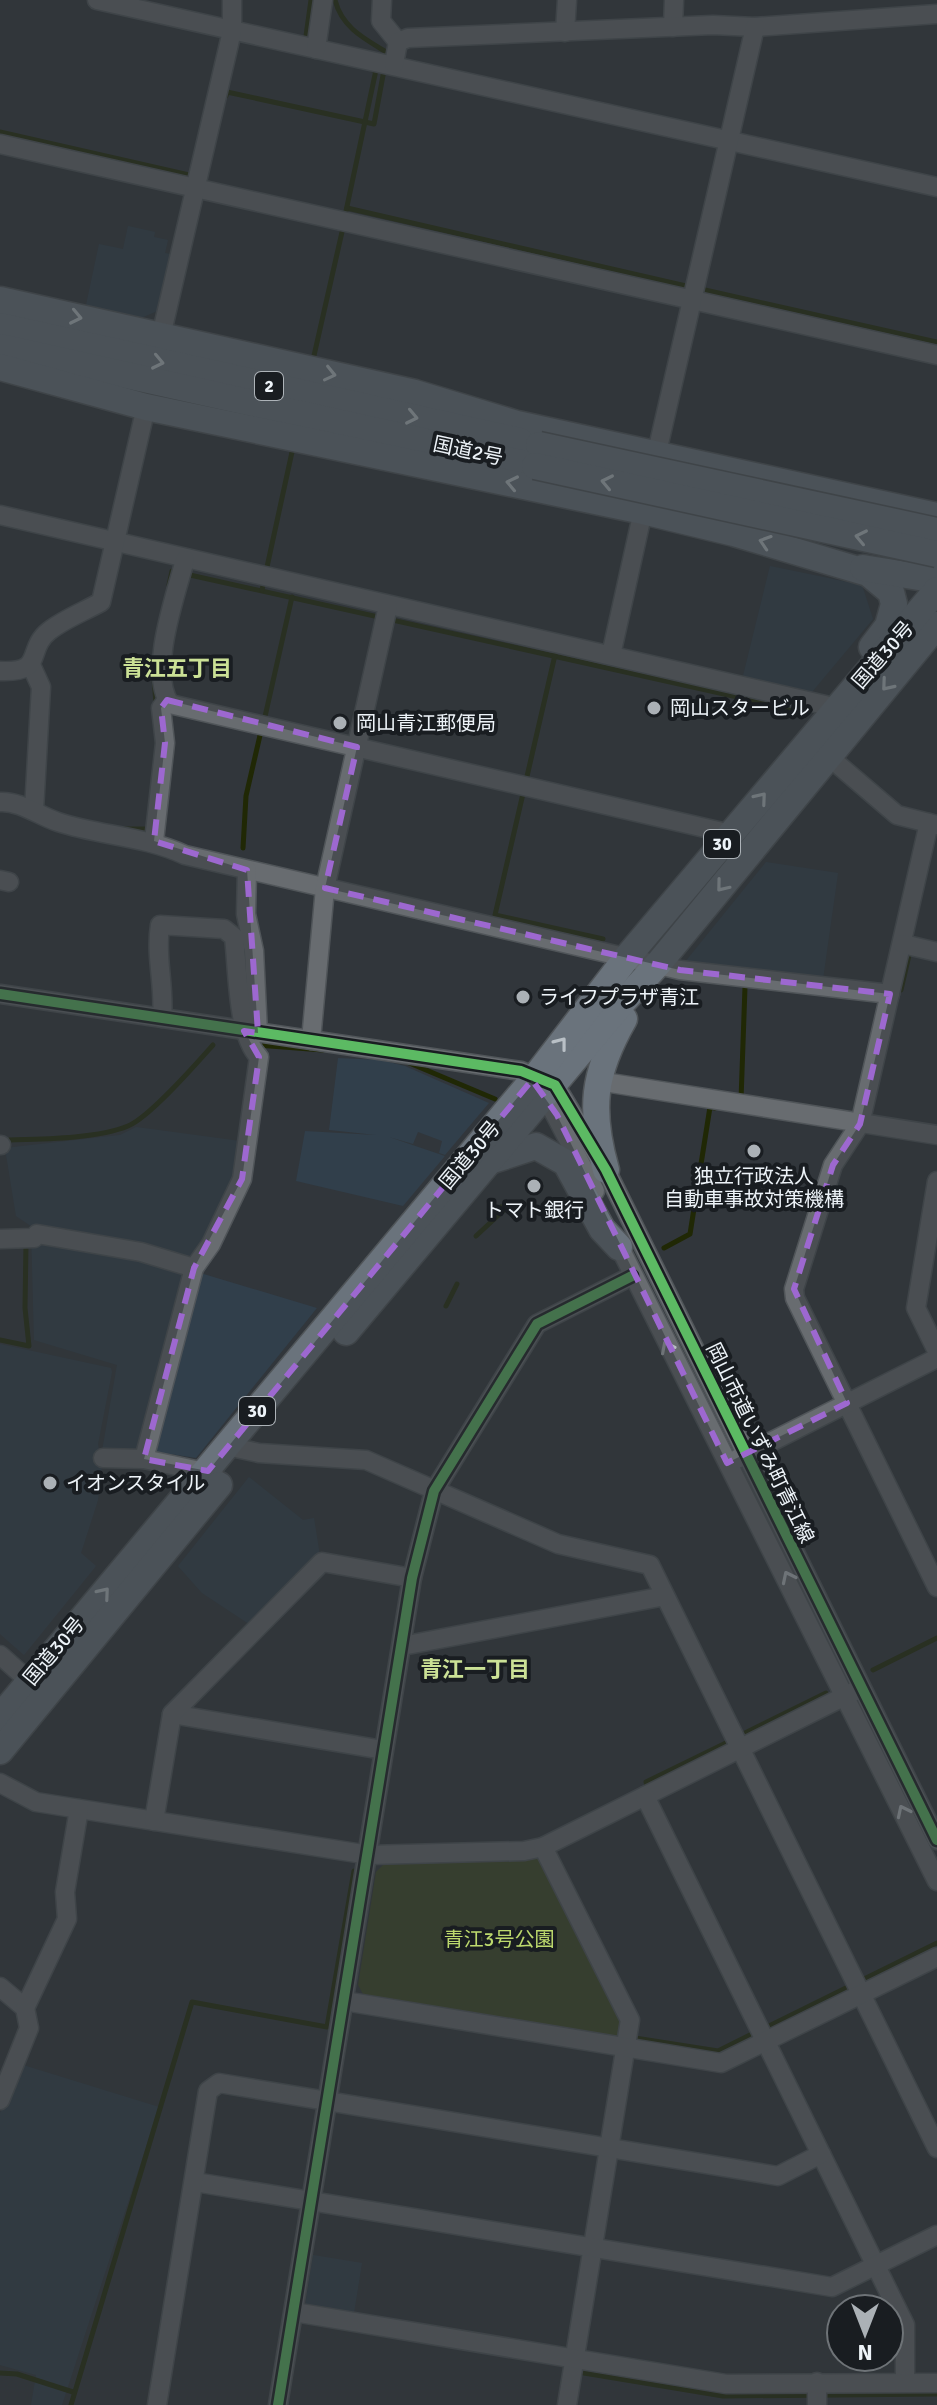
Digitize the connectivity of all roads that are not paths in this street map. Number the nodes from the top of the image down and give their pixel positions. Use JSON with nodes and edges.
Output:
{"nodes":[{"id":1,"x":97,"y":0,"type":"edge"},
{"id":2,"x":232,"y":0,"type":"edge"},
{"id":3,"x":323,"y":0,"type":"edge"},
{"id":4,"x":382,"y":0,"type":"edge"},
{"id":5,"x":567,"y":0,"type":"edge"},
{"id":6,"x":864,"y":10,"type":"edge"},
{"id":7,"x":937,"y":14,"type":"edge"},
{"id":8,"x":673,"y":17,"type":"edge"},
{"id":9,"x":565,"y":27,"type":"junction"},
{"id":10,"x":755,"y":27,"type":"junction"},
{"id":11,"x":232,"y":31,"type":"junction"},
{"id":12,"x":394,"y":38,"type":"junction"},
{"id":13,"x":308,"y":47,"type":"junction"},
{"id":14,"x":388,"y":63,"type":"junction"},
{"id":15,"x":730,"y":139,"type":"junction"},
{"id":16,"x":0,"y":144,"type":"edge"},
{"id":17,"x":193,"y":186,"type":"junction"},
{"id":18,"x":937,"y":187,"type":"edge"},
{"id":19,"x":692,"y":299,"type":"junction"},
{"id":20,"x":0,"y":300,"type":"edge"},
{"id":21,"x":0,"y":314,"type":"edge"},
{"id":22,"x":0,"y":326,"type":"edge"},
{"id":23,"x":161,"y":336,"type":"junction"},
{"id":24,"x":51,"y":338,"type":"junction"},
{"id":25,"x":0,"y":347,"type":"edge"},
{"id":26,"x":937,"y":355,"type":"edge"},
{"id":27,"x":0,"y":367,"type":"edge"},
{"id":28,"x":32,"y":374,"type":"junction"},
{"id":29,"x":146,"y":407,"type":"junction"},
{"id":30,"x":381,"y":433,"type":"junction"},
{"id":31,"x":657,"y":453,"type":"junction"},
{"id":32,"x":537,"y":456,"type":"junction"},
{"id":33,"x":643,"y":511,"type":"junction"},
{"id":34,"x":0,"y":515,"type":"edge"},
{"id":35,"x":937,"y":516,"type":"edge"},
{"id":36,"x":937,"y":531,"type":"edge"},
{"id":37,"x":112,"y":543,"type":"junction"},
{"id":38,"x":937,"y":554,"type":"edge"},
{"id":39,"x":840,"y":564,"type":"junction"},
{"id":40,"x":183,"y":568,"type":"junction"},
{"id":41,"x":937,"y":580,"type":"edge"},
{"id":42,"x":937,"y":590,"type":"edge"},
{"id":43,"x":387,"y":614,"type":"junction"},
{"id":44,"x":937,"y":625,"type":"edge"},
{"id":45,"x":611,"y":655,"type":"junction"},
{"id":46,"x":31,"y":665,"type":"junction"},
{"id":47,"x":0,"y":671,"type":"edge"},
{"id":48,"x":167,"y":700,"type":"junction"},
{"id":49,"x":838,"y":708,"type":"junction"},
{"id":50,"x":357,"y":747,"type":"junction"},
{"id":51,"x":828,"y":756,"type":"junction"},
{"id":52,"x":0,"y":802,"type":"edge"},
{"id":53,"x":34,"y":810,"type":"junction"},
{"id":54,"x":933,"y":824,"type":"edge"},
{"id":55,"x":731,"y":834,"type":"junction"},
{"id":56,"x":154,"y":841,"type":"junction"},
{"id":57,"x":247,"y":870,"type":"junction"},
{"id":58,"x":325,"y":888,"type":"junction"},
{"id":59,"x":909,"y":945,"type":"junction"},
{"id":60,"x":937,"y":952,"type":"edge"},
{"id":61,"x":628,"y":956,"type":"junction"},
{"id":62,"x":653,"y":971,"type":"junction"},
{"id":63,"x":0,"y":994,"type":"edge"},
{"id":64,"x":890,"y":994,"type":"junction"},
{"id":65,"x":162,"y":1018,"type":"junction"},
{"id":66,"x":251,"y":1032,"type":"junction"},
{"id":67,"x":311,"y":1040,"type":"junction"},
{"id":68,"x":598,"y":1081,"type":"junction"},
{"id":69,"x":545,"y":1086,"type":"junction"},
{"id":70,"x":860,"y":1124,"type":"junction"},
{"id":71,"x":937,"y":1135,"type":"edge"},
{"id":72,"x":490,"y":1162,"type":"junction"},
{"id":73,"x":606,"y":1170,"type":"junction"},
{"id":74,"x":937,"y":1181,"type":"edge"},
{"id":75,"x":0,"y":1239,"type":"edge"},
{"id":76,"x":619,"y":1247,"type":"junction"},
{"id":77,"x":194,"y":1268,"type":"junction"},
{"id":78,"x":930,"y":1274,"type":"edge"},
{"id":79,"x":632,"y":1276,"type":"junction"},
{"id":80,"x":937,"y":1351,"type":"edge"},
{"id":81,"x":937,"y":1358,"type":"edge"},
{"id":82,"x":847,"y":1403,"type":"junction"},
{"id":83,"x":236,"y":1448,"type":"junction"},
{"id":84,"x":746,"y":1454,"type":"junction"},
{"id":85,"x":103,"y":1458,"type":"dead end"},
{"id":86,"x":144,"y":1459,"type":"junction"},
{"id":87,"x":727,"y":1463,"type":"junction"},
{"id":88,"x":216,"y":1475,"type":"junction"},
{"id":89,"x":434,"y":1491,"type":"junction"},
{"id":90,"x":412,"y":1578,"type":"junction"},
{"id":91,"x":936,"y":1584,"type":"edge"},
{"id":92,"x":665,"y":1596,"type":"junction"},
{"id":93,"x":402,"y":1646,"type":"junction"},
{"id":94,"x":0,"y":1655,"type":"edge"},
{"id":95,"x":38,"y":1688,"type":"junction"},
{"id":96,"x":854,"y":1692,"type":"junction"},
{"id":97,"x":172,"y":1714,"type":"junction"},
{"id":98,"x":0,"y":1717,"type":"edge"},
{"id":99,"x":737,"y":1742,"type":"junction"},
{"id":100,"x":383,"y":1750,"type":"junction"},
{"id":101,"x":0,"y":1751,"type":"edge"},
{"id":102,"x":0,"y":1783,"type":"edge"},
{"id":103,"x":649,"y":1794,"type":"junction"},
{"id":104,"x":79,"y":1809,"type":"junction"},
{"id":105,"x":154,"y":1821,"type":"junction"},
{"id":106,"x":937,"y":1840,"type":"edge"},
{"id":107,"x":543,"y":1847,"type":"junction"},
{"id":108,"x":369,"y":1855,"type":"junction"},
{"id":109,"x":937,"y":1881,"type":"edge"},
{"id":110,"x":937,"y":1957,"type":"edge"},
{"id":111,"x":0,"y":1987,"type":"edge"},
{"id":112,"x":858,"y":1987,"type":"junction"},
{"id":113,"x":344,"y":2001,"type":"junction"},
{"id":114,"x":25,"y":2008,"type":"junction"},
{"id":115,"x":762,"y":2034,"type":"junction"},
{"id":116,"x":625,"y":2049,"type":"junction"},
{"id":117,"x":328,"y":2099,"type":"junction"},
{"id":118,"x":0,"y":2100,"type":"edge"},
{"id":119,"x":604,"y":2146,"type":"junction"},
{"id":120,"x":937,"y":2148,"type":"edge"},
{"id":121,"x":821,"y":2154,"type":"junction"},
{"id":122,"x":195,"y":2182,"type":"junction"},
{"id":123,"x":311,"y":2200,"type":"junction"},
{"id":124,"x":937,"y":2235,"type":"edge"},
{"id":125,"x":592,"y":2247,"type":"junction"},
{"id":126,"x":876,"y":2267,"type":"junction"},
{"id":127,"x":294,"y":2312,"type":"junction"},
{"id":128,"x":574,"y":2367,"type":"junction"},
{"id":129,"x":905,"y":2382,"type":"junction"},
{"id":130,"x":937,"y":2383,"type":"edge"},
{"id":131,"x":817,"y":2395,"type":"edge"},
{"id":132,"x":157,"y":2405,"type":"edge"},
{"id":133,"x":278,"y":2405,"type":"edge"},
{"id":134,"x":567,"y":2405,"type":"edge"}],
"edges":[{"from":1,"to":11,"type":"street"},
{"from":2,"to":11,"type":"street"},
{"from":3,"to":13,"type":"street"},
{"from":4,"to":12,"type":"street"},
{"from":5,"to":9,"type":"street"},
{"from":6,"to":7,"type":"street"},
{"from":6,"to":10,"type":"street"},
{"from":8,"to":9,"type":"street"},
{"from":8,"to":10,"type":"street"},
{"from":9,"to":12,"type":"street"},
{"from":10,"to":15,"type":"street"},
{"from":11,"to":13,"type":"street"},
{"from":11,"to":17,"type":"street"},
{"from":12,"to":14,"type":"street"},
{"from":13,"to":14,"type":"street"},
{"from":14,"to":15,"type":"street"},
{"from":15,"to":18,"type":"street"},
{"from":15,"to":19,"type":"street"},
{"from":16,"to":17,"type":"street"},
{"from":17,"to":19,"type":"street"},
{"from":17,"to":23,"type":"street"},
{"from":19,"to":26,"type":"street"},
{"from":19,"to":31,"type":"street"},
{"from":20,"to":23,"type":"highway","one_way":true},
{"from":21,"to":24,"type":"highway"},
{"from":22,"to":24,"type":"highway","name":"国道2号","number":"2"},
{"from":23,"to":31,"type":"highway","one_way":true},
{"from":24,"to":32,"type":"highway","name":"国道2号","number":"2","one_way":true},
{"from":25,"to":30,"type":"highway","name":"国道2号","number":"2"},
{"from":27,"to":28,"type":"highway"},
{"from":28,"to":29,"type":"highway"},
{"from":28,"to":30,"type":"highway"},
{"from":33,"to":29,"type":"highway","one_way":true},
{"from":29,"to":37,"type":"street"},
{"from":30,"to":32,"type":"highway","name":"国道2号","number":"2"},
{"from":31,"to":33,"type":"street"},
{"from":31,"to":35,"type":"highway"},
{"from":32,"to":36,"type":"highway","name":"国道2号","number":"2","bridge":true},
{"from":38,"to":32,"type":"highway","name":"国道2号","number":"2","one_way":true,"bridge":true},
{"from":39,"to":33,"type":"highway","one_way":true},
{"from":33,"to":45,"type":"street"},
{"from":34,"to":37,"type":"street"},
{"from":37,"to":40,"type":"street"},
{"from":37,"to":46,"type":"street"},
{"from":39,"to":41,"type":"highway"},
{"from":39,"to":49,"type":"highway"},
{"from":40,"to":43,"type":"street"},
{"from":40,"to":48,"type":"street"},
{"from":42,"to":49,"type":"highway","name":"国道30号","number":"30"},
{"from":43,"to":45,"type":"street"},
{"from":43,"to":50,"type":"street"},
{"from":44,"to":51,"type":"highway","name":"国道30号","number":"30","one_way":true},
{"from":45,"to":49,"type":"street"},
{"from":46,"to":47,"type":"street"},
{"from":46,"to":53,"type":"street"},
{"from":48,"to":50,"type":"street"},
{"from":48,"to":56,"type":"street"},
{"from":55,"to":49,"type":"highway","name":"国道30号","number":"30","one_way":true},
{"from":50,"to":55,"type":"street"},
{"from":50,"to":58,"type":"street"},
{"from":51,"to":54,"type":"street"},
{"from":51,"to":62,"type":"highway","name":"国道30号","number":"30","one_way":true},
{"from":52,"to":53,"type":"street"},
{"from":53,"to":56,"type":"street"},
{"from":54,"to":59,"type":"street"},
{"from":55,"to":61,"type":"highway","name":"国道30号","number":"30"},
{"from":56,"to":57,"type":"street"},
{"from":57,"to":58,"type":"street"},
{"from":57,"to":66,"type":"street"},
{"from":58,"to":61,"type":"street"},
{"from":58,"to":67,"type":"street"},
{"from":59,"to":60,"type":"street"},
{"from":59,"to":64,"type":"street"},
{"from":61,"to":62,"type":"street"},
{"from":69,"to":61,"type":"highway","name":"国道30号","number":"30","one_way":true},
{"from":62,"to":64,"type":"street"},
{"from":62,"to":68,"type":"highway"},
{"from":62,"to":69,"type":"highway","name":"国道30号","number":"30"},
{"from":63,"to":65,"type":"street"},
{"from":64,"to":70,"type":"street"},
{"from":65,"to":66,"type":"street"},
{"from":65,"to":66,"type":"street"},
{"from":66,"to":67,"type":"street"},
{"from":66,"to":77,"type":"street"},
{"from":67,"to":69,"type":"street"},
{"from":68,"to":70,"type":"street"},
{"from":68,"to":73,"type":"highway"},
{"from":69,"to":72,"type":"highway","name":"国道30号","number":"30"},
{"from":69,"to":73,"type":"street","name":"岡山市道いずみ町青江線"},
{"from":69,"to":76,"type":"street","name":"岡山市道いずみ町青江線"},
{"from":69,"to":83,"type":"highway","name":"国道30号","number":"30"},
{"from":70,"to":71,"type":"street"},
{"from":70,"to":82,"type":"street"},
{"from":72,"to":76,"type":"highway"},
{"from":72,"to":83,"type":"highway","name":"国道30号","number":"30"},
{"from":73,"to":84,"type":"street","name":"岡山市道いずみ町青江線"},
{"from":74,"to":78,"type":"street"},
{"from":75,"to":77,"type":"street"},
{"from":76,"to":79,"type":"street","name":"岡山市道いずみ町青江線"},
{"from":77,"to":86,"type":"street"},
{"from":78,"to":80,"type":"street"},
{"from":87,"to":79,"type":"street","name":"岡山市道いずみ町青江線","one_way":true},
{"from":79,"to":89,"type":"street"},
{"from":81,"to":82,"type":"street"},
{"from":82,"to":84,"type":"street"},
{"from":82,"to":91,"type":"street"},
{"from":83,"to":88,"type":"highway","name":"国道30号","number":"30"},
{"from":83,"to":89,"type":"street"},
{"from":84,"to":87,"type":"street"},
{"from":84,"to":96,"type":"street","name":"岡山市道いずみ町青江線"},
{"from":85,"to":86,"type":"street"},
{"from":86,"to":88,"type":"street"},
{"from":96,"to":87,"type":"street","name":"岡山市道いずみ町青江線","one_way":true},
{"from":88,"to":95,"type":"highway","name":"国道30号","number":"30"},
{"from":89,"to":90,"type":"street"},
{"from":89,"to":92,"type":"street"},
{"from":90,"to":93,"type":"street"},
{"from":90,"to":97,"type":"street"},
{"from":92,"to":93,"type":"street"},
{"from":92,"to":99,"type":"street"},
{"from":93,"to":100,"type":"street"},
{"from":94,"to":95,"type":"street"},
{"from":95,"to":98,"type":"highway","name":"国道30号","number":"30"},
{"from":95,"to":101,"type":"highway","name":"国道30号","number":"30"},
{"from":96,"to":99,"type":"street"},
{"from":96,"to":106,"type":"street","name":"岡山市道いずみ町青江線"},
{"from":109,"to":96,"type":"street","name":"岡山市道いずみ町青江線","one_way":true},
{"from":97,"to":100,"type":"street"},
{"from":97,"to":105,"type":"street"},
{"from":99,"to":103,"type":"street"},
{"from":99,"to":112,"type":"street"},
{"from":100,"to":108,"type":"street"},
{"from":102,"to":104,"type":"street"},
{"from":103,"to":107,"type":"street"},
{"from":103,"to":115,"type":"street"},
{"from":104,"to":105,"type":"street"},
{"from":104,"to":114,"type":"street"},
{"from":105,"to":108,"type":"street"},
{"from":107,"to":108,"type":"street"},
{"from":107,"to":116,"type":"street"},
{"from":108,"to":113,"type":"street"},
{"from":110,"to":112,"type":"street"},
{"from":111,"to":114,"type":"street"},
{"from":112,"to":115,"type":"street"},
{"from":112,"to":120,"type":"street"},
{"from":113,"to":116,"type":"street"},
{"from":113,"to":117,"type":"street"},
{"from":114,"to":118,"type":"street"},
{"from":115,"to":116,"type":"street"},
{"from":115,"to":121,"type":"street"},
{"from":116,"to":119,"type":"street"},
{"from":117,"to":119,"type":"street"},
{"from":117,"to":122,"type":"street"},
{"from":117,"to":123,"type":"street"},
{"from":119,"to":121,"type":"street"},
{"from":119,"to":125,"type":"street"},
{"from":121,"to":126,"type":"street"},
{"from":122,"to":123,"type":"street"},
{"from":122,"to":132,"type":"street"},
{"from":123,"to":125,"type":"street"},
{"from":123,"to":127,"type":"street"},
{"from":124,"to":126,"type":"street"},
{"from":125,"to":126,"type":"street"},
{"from":125,"to":128,"type":"street"},
{"from":126,"to":129,"type":"street"},
{"from":127,"to":128,"type":"street"},
{"from":127,"to":133,"type":"street"},
{"from":128,"to":131,"type":"street"},
{"from":128,"to":134,"type":"street"},
{"from":129,"to":130,"type":"street"},
{"from":129,"to":131,"type":"street"}]}
